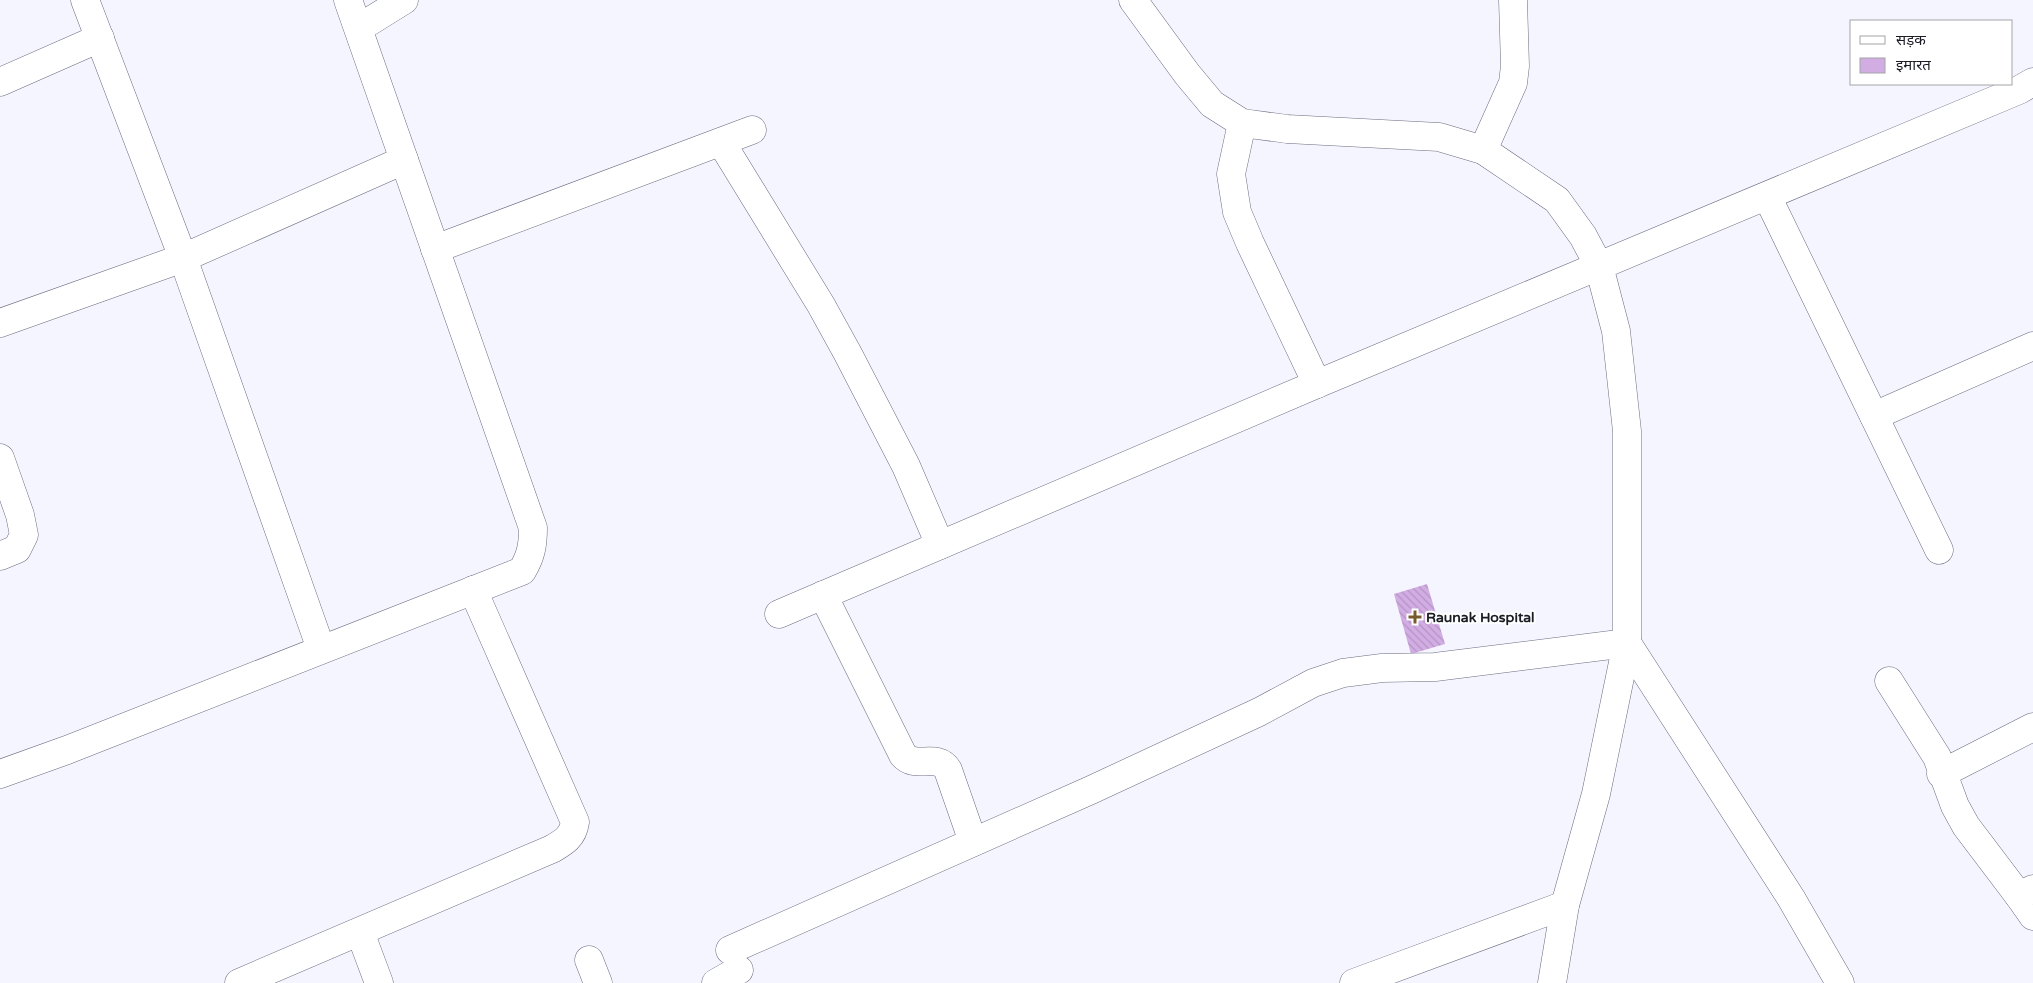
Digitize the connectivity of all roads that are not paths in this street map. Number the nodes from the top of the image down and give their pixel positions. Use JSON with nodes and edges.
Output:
{"nodes":[{"id":1,"x":85,"y":0,"type":"edge"},
{"id":2,"x":348,"y":0,"type":"edge"},
{"id":3,"x":404,"y":0,"type":"edge"},
{"id":4,"x":1133,"y":0,"type":"edge"},
{"id":5,"x":1513,"y":0,"type":"edge"},
{"id":6,"x":358,"y":28,"type":"junction"},
{"id":7,"x":100,"y":38,"type":"junction"},
{"id":8,"x":0,"y":82,"type":"edge"},
{"id":9,"x":2033,"y":82,"type":"edge"},
{"id":10,"x":1242,"y":122,"type":"junction"},
{"id":11,"x":752,"y":130,"type":"dead end"},
{"id":12,"x":721,"y":142,"type":"junction"},
{"id":13,"x":1483,"y":150,"type":"junction"},
{"id":14,"x":404,"y":160,"type":"junction"},
{"id":15,"x":1767,"y":196,"type":"junction"},
{"id":16,"x":435,"y":249,"type":"junction"},
{"id":17,"x":183,"y":258,"type":"junction"},
{"id":18,"x":1599,"y":266,"type":"junction"},
{"id":19,"x":0,"y":323,"type":"edge"},
{"id":20,"x":2033,"y":346,"type":"edge"},
{"id":21,"x":1317,"y":384,"type":"junction"},
{"id":22,"x":1874,"y":416,"type":"junction"},
{"id":23,"x":0,"y":458,"type":"edge"},
{"id":24,"x":940,"y":545,"type":"junction"},
{"id":25,"x":1939,"y":550,"type":"dead end"},
{"id":26,"x":0,"y":556,"type":"edge"},
{"id":27,"x":473,"y":590,"type":"junction"},
{"id":28,"x":823,"y":595,"type":"junction"},
{"id":29,"x":779,"y":614,"type":"dead end"},
{"id":30,"x":1627,"y":643,"type":"junction"},
{"id":31,"x":321,"y":650,"type":"junction"},
{"id":32,"x":1889,"y":681,"type":"dead end"},
{"id":33,"x":2033,"y":727,"type":"edge"},
{"id":34,"x":0,"y":774,"type":"edge"},
{"id":35,"x":1942,"y":774,"type":"junction"},
{"id":36,"x":973,"y":842,"type":"junction"},
{"id":37,"x":2028,"y":900,"type":"edge"},
{"id":38,"x":1566,"y":905,"type":"junction"},
{"id":39,"x":360,"y":932,"type":"junction"},
{"id":40,"x":728,"y":968,"type":"edge"},
{"id":41,"x":239,"y":983,"type":"edge"},
{"id":42,"x":379,"y":983,"type":"edge"},
{"id":43,"x":1354,"y":983,"type":"edge"},
{"id":44,"x":1552,"y":983,"type":"edge"},
{"id":45,"x":1840,"y":983,"type":"edge"}],
"edges":[{"from":1,"to":7,"type":"street"},
{"from":2,"to":6,"type":"street"},
{"from":3,"to":6,"type":"street"},
{"from":4,"to":10,"type":"street"},
{"from":5,"to":13,"type":"street"},
{"from":6,"to":14,"type":"street"},
{"from":7,"to":8,"type":"street"},
{"from":7,"to":17,"type":"street"},
{"from":9,"to":15,"type":"street"},
{"from":10,"to":13,"type":"street"},
{"from":10,"to":21,"type":"street"},
{"from":11,"to":12,"type":"street"},
{"from":12,"to":16,"type":"street"},
{"from":12,"to":24,"type":"street"},
{"from":13,"to":18,"type":"street"},
{"from":14,"to":16,"type":"street"},
{"from":14,"to":17,"type":"street"},
{"from":15,"to":18,"type":"street"},
{"from":15,"to":22,"type":"street"},
{"from":16,"to":27,"type":"street"},
{"from":17,"to":19,"type":"street"},
{"from":17,"to":31,"type":"street"},
{"from":18,"to":21,"type":"street"},
{"from":18,"to":30,"type":"street"},
{"from":20,"to":22,"type":"street"},
{"from":21,"to":24,"type":"street"},
{"from":22,"to":25,"type":"street"},
{"from":23,"to":26,"type":"street"},
{"from":24,"to":28,"type":"street"},
{"from":27,"to":31,"type":"street"},
{"from":27,"to":39,"type":"street"},
{"from":28,"to":29,"type":"street"},
{"from":28,"to":36,"type":"street"},
{"from":30,"to":36,"type":"street"},
{"from":30,"to":38,"type":"street"},
{"from":30,"to":45,"type":"street"},
{"from":31,"to":34,"type":"street"},
{"from":32,"to":35,"type":"street"},
{"from":33,"to":35,"type":"street"},
{"from":35,"to":37,"type":"street"},
{"from":36,"to":40,"type":"street"},
{"from":38,"to":43,"type":"street"},
{"from":38,"to":44,"type":"street"},
{"from":39,"to":41,"type":"street"},
{"from":39,"to":42,"type":"street"}]}
